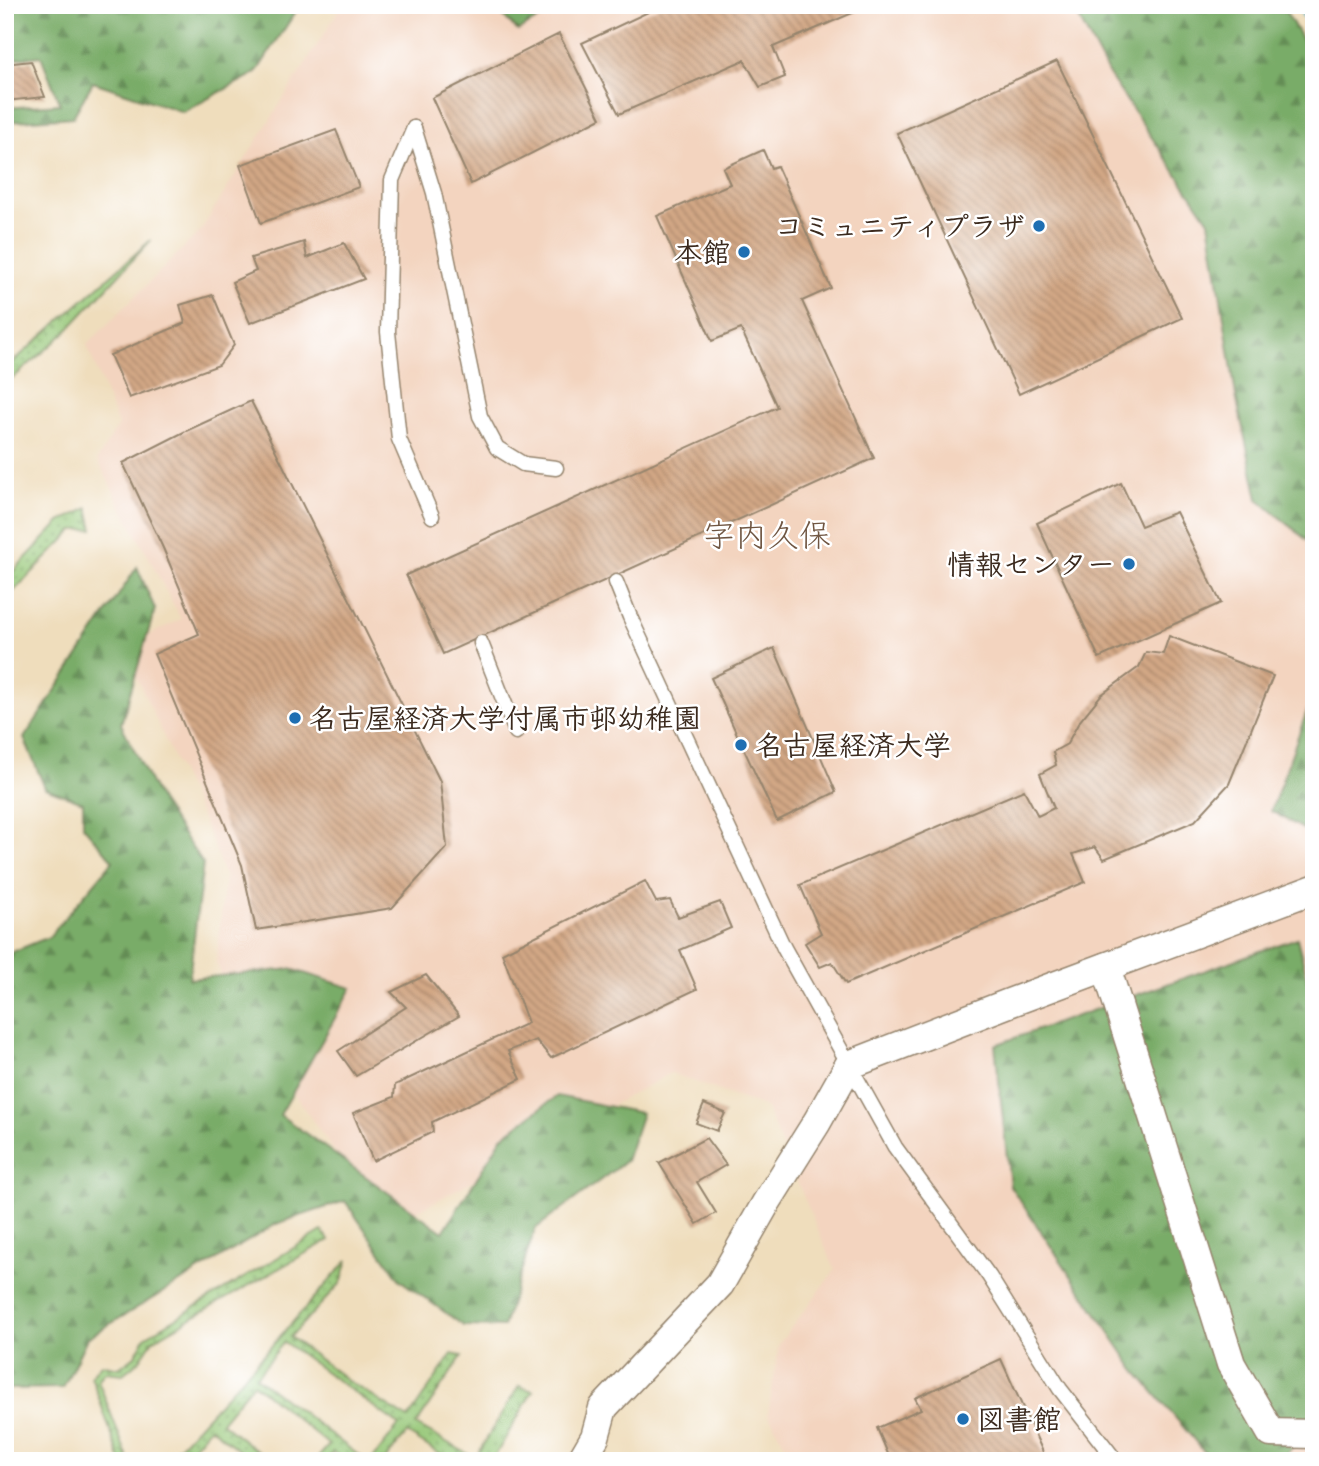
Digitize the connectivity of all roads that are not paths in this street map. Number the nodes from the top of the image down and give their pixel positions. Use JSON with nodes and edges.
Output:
{"nodes":[{"id":1,"x":556,"y":468,"type":"dead end"},
{"id":2,"x":432,"y":516,"type":"dead end"},
{"id":3,"x":615,"y":582,"type":"dead end"},
{"id":4,"x":481,"y":643,"type":"dead end"},
{"id":5,"x":516,"y":732,"type":"dead end"},
{"id":6,"x":1314,"y":889,"type":"edge"},
{"id":7,"x":1106,"y":968,"type":"junction"},
{"id":8,"x":849,"y":1065,"type":"junction"},
{"id":9,"x":1314,"y":1434,"type":"edge"},
{"id":10,"x":581,"y":1461,"type":"edge"},
{"id":11,"x":1116,"y":1461,"type":"edge"}],
"edges":[{"from":1,"to":2,"type":"lane"},
{"from":3,"to":8,"type":"lane"},
{"from":4,"to":5,"type":"lane"},
{"from":6,"to":7,"type":"street"},
{"from":7,"to":8,"type":"street"},
{"from":7,"to":9,"type":"street"},
{"from":8,"to":10,"type":"street"},
{"from":8,"to":11,"type":"lane"}]}
